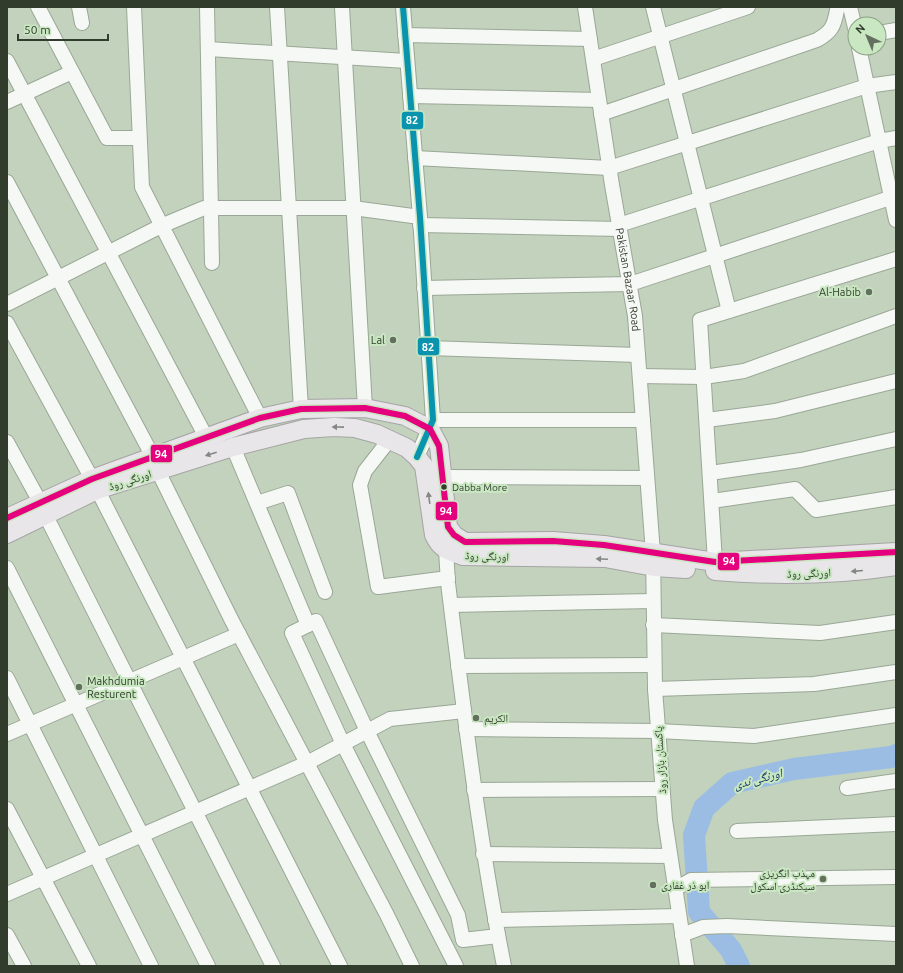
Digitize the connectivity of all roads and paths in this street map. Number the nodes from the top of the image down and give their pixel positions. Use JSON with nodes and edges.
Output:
{"nodes":[{"id":1,"x":38,"y":7,"type":"edge"},
{"id":2,"x":79,"y":7,"type":"edge"},
{"id":3,"x":134,"y":7,"type":"edge"},
{"id":4,"x":207,"y":7,"type":"edge"},
{"id":5,"x":277,"y":7,"type":"edge"},
{"id":6,"x":342,"y":7,"type":"edge"},
{"id":7,"x":403,"y":7,"type":"edge"},
{"id":8,"x":653,"y":7,"type":"edge"},
{"id":9,"x":748,"y":7,"type":"edge"},
{"id":10,"x":588,"y":8,"type":"edge"},
{"id":11,"x":840,"y":8,"type":"edge"},
{"id":12,"x":847,"y":17,"type":"edge"},
{"id":13,"x":82,"y":23,"type":"dead end"},
{"id":14,"x":405,"y":35,"type":"junction"},
{"id":15,"x":660,"y":36,"type":"junction"},
{"id":16,"x":590,"y":40,"type":"junction"},
{"id":17,"x":208,"y":49,"type":"junction"},
{"id":18,"x":280,"y":54,"type":"junction"},
{"id":19,"x":861,"y":56,"type":"edge"},
{"id":20,"x":345,"y":58,"type":"junction"},
{"id":21,"x":593,"y":59,"type":"junction"},
{"id":22,"x":7,"y":61,"type":"edge"},
{"id":23,"x":407,"y":62,"type":"junction"},
{"id":24,"x":72,"y":72,"type":"junction"},
{"id":25,"x":896,"y":82,"type":"edge"},
{"id":26,"x":868,"y":86,"type":"junction"},
{"id":27,"x":673,"y":90,"type":"junction"},
{"id":28,"x":24,"y":94,"type":"junction"},
{"id":29,"x":410,"y":96,"type":"junction"},
{"id":30,"x":599,"y":100,"type":"junction"},
{"id":31,"x":7,"y":102,"type":"edge"},
{"id":32,"x":601,"y":114,"type":"junction"},
{"id":33,"x":139,"y":138,"type":"junction"},
{"id":34,"x":896,"y":138,"type":"edge"},
{"id":35,"x":879,"y":141,"type":"junction"},
{"id":36,"x":687,"y":143,"type":"junction"},
{"id":37,"x":415,"y":158,"type":"junction"},
{"id":38,"x":609,"y":168,"type":"junction"},
{"id":39,"x":7,"y":182,"type":"edge"},
{"id":40,"x":894,"y":196,"type":"edge"},
{"id":41,"x":701,"y":199,"type":"junction"},
{"id":42,"x":211,"y":208,"type":"junction"},
{"id":43,"x":354,"y":208,"type":"junction"},
{"id":44,"x":289,"y":209,"type":"junction"},
{"id":45,"x":896,"y":220,"type":"edge"},
{"id":46,"x":420,"y":221,"type":"junction"},
{"id":47,"x":161,"y":226,"type":"junction"},
{"id":48,"x":620,"y":227,"type":"junction"},
{"id":49,"x":109,"y":253,"type":"junction"},
{"id":50,"x":715,"y":255,"type":"junction"},
{"id":51,"x":896,"y":259,"type":"edge"},
{"id":52,"x":212,"y":263,"type":"dead end"},
{"id":53,"x":58,"y":278,"type":"junction"},
{"id":54,"x":630,"y":284,"type":"junction"},
{"id":55,"x":424,"y":288,"type":"junction"},
{"id":56,"x":7,"y":304,"type":"edge"},
{"id":57,"x":729,"y":311,"type":"junction"},
{"id":58,"x":896,"y":316,"type":"edge"},
{"id":59,"x":7,"y":323,"type":"edge"},
{"id":60,"x":428,"y":348,"type":"junction"},
{"id":61,"x":638,"y":355,"type":"junction"},
{"id":62,"x":640,"y":376,"type":"junction"},
{"id":63,"x":704,"y":377,"type":"junction"},
{"id":64,"x":896,"y":381,"type":"edge"},
{"id":65,"x":365,"y":408,"type":"junction"},
{"id":66,"x":301,"y":409,"type":"junction"},
{"id":67,"x":260,"y":418,"type":"junction"},
{"id":68,"x":643,"y":420,"type":"junction"},
{"id":69,"x":707,"y":420,"type":"junction"},
{"id":70,"x":432,"y":425,"type":"junction"},
{"id":71,"x":206,"y":437,"type":"junction"},
{"id":72,"x":390,"y":439,"type":"junction"},
{"id":73,"x":896,"y":439,"type":"edge"},
{"id":74,"x":7,"y":442,"type":"edge"},
{"id":75,"x":233,"y":447,"type":"junction"},
{"id":76,"x":417,"y":457,"type":"junction"},
{"id":77,"x":155,"y":463,"type":"junction"},
{"id":78,"x":710,"y":473,"type":"junction"},
{"id":79,"x":443,"y":477,"type":"junction"},
{"id":80,"x":647,"y":478,"type":"junction"},
{"id":81,"x":95,"y":485,"type":"junction"},
{"id":82,"x":896,"y":497,"type":"edge"},
{"id":83,"x":712,"y":501,"type":"junction"},
{"id":84,"x":257,"y":503,"type":"junction"},
{"id":85,"x":43,"y":509,"type":"junction"},
{"id":86,"x":7,"y":518,"type":"edge"},
{"id":87,"x":451,"y":532,"type":"junction"},
{"id":88,"x":7,"y":534,"type":"edge"},
{"id":89,"x":446,"y":550,"type":"junction"},
{"id":90,"x":896,"y":552,"type":"edge"},
{"id":91,"x":654,"y":560,"type":"junction"},
{"id":92,"x":716,"y":562,"type":"junction"},
{"id":93,"x":896,"y":566,"type":"edge"},
{"id":94,"x":7,"y":568,"type":"edge"},
{"id":95,"x":448,"y":578,"type":"junction"},
{"id":96,"x":325,"y":592,"type":"dead end"},
{"id":97,"x":653,"y":601,"type":"junction"},
{"id":98,"x":451,"y":605,"type":"junction"},
{"id":99,"x":896,"y":622,"type":"edge"},
{"id":100,"x":308,"y":625,"type":"junction"},
{"id":101,"x":653,"y":625,"type":"junction"},
{"id":102,"x":239,"y":634,"type":"junction"},
{"id":103,"x":184,"y":658,"type":"junction"},
{"id":104,"x":654,"y":665,"type":"junction"},
{"id":105,"x":458,"y":666,"type":"junction"},
{"id":106,"x":896,"y":672,"type":"edge"},
{"id":107,"x":7,"y":678,"type":"edge"},
{"id":108,"x":129,"y":681,"type":"junction"},
{"id":109,"x":655,"y":689,"type":"junction"},
{"id":110,"x":76,"y":704,"type":"junction"},
{"id":111,"x":464,"y":711,"type":"junction"},
{"id":112,"x":896,"y":715,"type":"edge"},
{"id":113,"x":30,"y":724,"type":"junction"},
{"id":114,"x":466,"y":729,"type":"junction"},
{"id":115,"x":367,"y":731,"type":"junction"},
{"id":116,"x":658,"y":731,"type":"junction"},
{"id":117,"x":7,"y":734,"type":"edge"},
{"id":118,"x":343,"y":744,"type":"junction"},
{"id":119,"x":307,"y":763,"type":"junction"},
{"id":120,"x":896,"y":781,"type":"edge"},
{"id":121,"x":250,"y":787,"type":"junction"},
{"id":122,"x":847,"y":788,"type":"dead end"},
{"id":123,"x":662,"y":789,"type":"junction"},
{"id":124,"x":474,"y":790,"type":"junction"},
{"id":125,"x":7,"y":809,"type":"edge"},
{"id":126,"x":195,"y":811,"type":"junction"},
{"id":127,"x":896,"y":824,"type":"edge"},
{"id":128,"x":737,"y":831,"type":"dead end"},
{"id":129,"x":141,"y":834,"type":"junction"},
{"id":130,"x":96,"y":854,"type":"junction"},
{"id":131,"x":483,"y":854,"type":"junction"},
{"id":132,"x":670,"y":856,"type":"junction"},
{"id":133,"x":896,"y":877,"type":"edge"},
{"id":134,"x":42,"y":878,"type":"junction"},
{"id":135,"x":675,"y":889,"type":"junction"},
{"id":136,"x":7,"y":894,"type":"edge"},
{"id":137,"x":679,"y":916,"type":"junction"},
{"id":138,"x":495,"y":920,"type":"junction"},
{"id":139,"x":896,"y":934,"type":"edge"},
{"id":140,"x":7,"y":935,"type":"edge"},
{"id":141,"x":682,"y":935,"type":"junction"},
{"id":142,"x":498,"y":936,"type":"junction"},
{"id":143,"x":24,"y":966,"type":"edge"},
{"id":144,"x":89,"y":966,"type":"edge"},
{"id":145,"x":151,"y":966,"type":"edge"},
{"id":146,"x":208,"y":966,"type":"edge"},
{"id":147,"x":273,"y":966,"type":"edge"},
{"id":148,"x":340,"y":966,"type":"edge"},
{"id":149,"x":412,"y":966,"type":"edge"},
{"id":150,"x":456,"y":966,"type":"edge"},
{"id":151,"x":504,"y":966,"type":"edge"},
{"id":152,"x":687,"y":966,"type":"edge"}],
"edges":[{"from":1,"to":24,"type":"street"},
{"from":2,"to":13,"type":"street"},
{"from":3,"to":33,"type":"street"},
{"from":4,"to":17,"type":"street"},
{"from":5,"to":18,"type":"street"},
{"from":6,"to":20,"type":"street"},
{"from":7,"to":14,"type":"street"},
{"from":8,"to":15,"type":"street"},
{"from":9,"to":15,"type":"street"},
{"from":10,"to":16,"type":"street","name":"Pakistan Bazaar Road"},
{"from":11,"to":12,"type":"street"},
{"from":11,"to":27,"type":"street"},
{"from":14,"to":16,"type":"street"},
{"from":14,"to":23,"type":"street"},
{"from":15,"to":21,"type":"street"},
{"from":15,"to":27,"type":"street"},
{"from":16,"to":21,"type":"street","name":"Pakistan Bazaar Road"},
{"from":17,"to":18,"type":"street"},
{"from":17,"to":42,"type":"street"},
{"from":18,"to":20,"type":"street"},
{"from":18,"to":44,"type":"street"},
{"from":19,"to":26,"type":"street"},
{"from":20,"to":23,"type":"street"},
{"from":20,"to":43,"type":"street"},
{"from":21,"to":30,"type":"street","name":"Pakistan Bazaar Road"},
{"from":22,"to":28,"type":"street"},
{"from":23,"to":29,"type":"street"},
{"from":24,"to":28,"type":"street"},
{"from":24,"to":33,"type":"street"},
{"from":25,"to":26,"type":"street"},
{"from":26,"to":35,"type":"street"},
{"from":26,"to":36,"type":"street"},
{"from":27,"to":32,"type":"street"},
{"from":27,"to":36,"type":"street"},
{"from":28,"to":31,"type":"street"},
{"from":28,"to":49,"type":"street"},
{"from":29,"to":30,"type":"street"},
{"from":29,"to":37,"type":"street"},
{"from":30,"to":32,"type":"street","name":"Pakistan Bazaar Road"},
{"from":32,"to":38,"type":"street","name":"Pakistan Bazaar Road"},
{"from":33,"to":47,"type":"street"},
{"from":34,"to":35,"type":"street"},
{"from":35,"to":40,"type":"street"},
{"from":35,"to":41,"type":"street"},
{"from":36,"to":38,"type":"street"},
{"from":36,"to":41,"type":"street"},
{"from":37,"to":38,"type":"street"},
{"from":37,"to":46,"type":"street"},
{"from":38,"to":48,"type":"street","name":"Pakistan Bazaar Road"},
{"from":39,"to":53,"type":"street"},
{"from":40,"to":45,"type":"street"},
{"from":40,"to":50,"type":"street"},
{"from":41,"to":48,"type":"street"},
{"from":41,"to":50,"type":"street"},
{"from":42,"to":44,"type":"street"},
{"from":42,"to":47,"type":"street"},
{"from":42,"to":52,"type":"street"},
{"from":43,"to":44,"type":"street"},
{"from":43,"to":46,"type":"street"},
{"from":43,"to":65,"type":"street"},
{"from":44,"to":66,"type":"street"},
{"from":46,"to":48,"type":"street"},
{"from":46,"to":55,"type":"street"},
{"from":47,"to":49,"type":"street"},
{"from":47,"to":67,"type":"street"},
{"from":48,"to":54,"type":"street","name":"Pakistan Bazaar Road"},
{"from":49,"to":53,"type":"street"},
{"from":49,"to":71,"type":"street"},
{"from":50,"to":54,"type":"street"},
{"from":50,"to":57,"type":"street"},
{"from":51,"to":57,"type":"street"},
{"from":53,"to":56,"type":"street"},
{"from":53,"to":77,"type":"street"},
{"from":54,"to":55,"type":"street"},
{"from":54,"to":61,"type":"street","name":"Pakistan Bazaar Road"},
{"from":55,"to":60,"type":"street"},
{"from":57,"to":63,"type":"street"},
{"from":58,"to":63,"type":"street"},
{"from":59,"to":81,"type":"street"},
{"from":60,"to":61,"type":"street"},
{"from":60,"to":70,"type":"street"},
{"from":61,"to":62,"type":"street","name":"Pakistan Bazaar Road"},
{"from":62,"to":63,"type":"street"},
{"from":62,"to":68,"type":"street","name":"Pakistan Bazaar Road"},
{"from":63,"to":69,"type":"street"},
{"from":64,"to":69,"type":"street"},
{"from":65,"to":66,"type":"main road","name":"اورنگی روڈ"},
{"from":65,"to":70,"type":"main road","name":"اورنگی روڈ"},
{"from":66,"to":67,"type":"main road","name":"اورنگی روڈ"},
{"from":67,"to":71,"type":"main road","name":"اورنگی روڈ"},
{"from":68,"to":70,"type":"street"},
{"from":68,"to":80,"type":"street","name":"Pakistan Bazaar Road"},
{"from":69,"to":78,"type":"street"},
{"from":70,"to":76,"type":"street"},
{"from":70,"to":79,"type":"main road"},
{"from":71,"to":77,"type":"main road","name":"اورنگی روڈ"},
{"from":72,"to":75,"type":"main road","name":"اورنگی روڈ","one_way":true},
{"from":72,"to":76,"type":"main road","name":"اورنگی روڈ"},
{"from":72,"to":95,"type":"street"},
{"from":73,"to":78,"type":"street"},
{"from":74,"to":85,"type":"street"},
{"from":75,"to":77,"type":"main road","name":"اورنگی روڈ","one_way":true},
{"from":75,"to":84,"type":"street"},
{"from":89,"to":76,"type":"main road","name":"اورنگی روڈ","one_way":true},
{"from":77,"to":81,"type":"main road","name":"اورنگی روڈ"},
{"from":77,"to":102,"type":"street"},
{"from":78,"to":83,"type":"street"},
{"from":79,"to":80,"type":"street"},
{"from":79,"to":87,"type":"main road"},
{"from":80,"to":91,"type":"street","name":"Pakistan Bazaar Road"},
{"from":81,"to":85,"type":"main road","name":"اورنگی روڈ"},
{"from":81,"to":103,"type":"street"},
{"from":82,"to":83,"type":"street"},
{"from":83,"to":92,"type":"street"},
{"from":84,"to":96,"type":"street"},
{"from":84,"to":100,"type":"street"},
{"from":85,"to":86,"type":"main road","name":"اورنگی روڈ"},
{"from":85,"to":88,"type":"main road","name":"اورنگی روڈ"},
{"from":85,"to":108,"type":"street"},
{"from":87,"to":89,"type":"street"},
{"from":87,"to":91,"type":"main road","name":"اورنگی روڈ"},
{"from":91,"to":89,"type":"main road","name":"اورنگی روڈ","one_way":true},
{"from":89,"to":95,"type":"street"},
{"from":90,"to":92,"type":"main road","name":"اورنگی روڈ"},
{"from":91,"to":92,"type":"main road","name":"اورنگی روڈ"},
{"from":93,"to":91,"type":"main road","name":"اورنگی روڈ","one_way":true},
{"from":91,"to":97,"type":"street","name":"پاکستان بازار روڈ"},
{"from":94,"to":110,"type":"street"},
{"from":95,"to":98,"type":"street"},
{"from":97,"to":98,"type":"street"},
{"from":97,"to":101,"type":"street","name":"پاکستان بازار روڈ"},
{"from":98,"to":105,"type":"street"},
{"from":99,"to":101,"type":"street"},
{"from":100,"to":115,"type":"street"},
{"from":100,"to":118,"type":"street"},
{"from":101,"to":104,"type":"street","name":"پاکستان بازار روڈ"},
{"from":102,"to":103,"type":"street"},
{"from":102,"to":119,"type":"street"},
{"from":103,"to":108,"type":"street"},
{"from":103,"to":121,"type":"street"},
{"from":104,"to":105,"type":"street"},
{"from":104,"to":109,"type":"street","name":"پاکستان بازار روڈ"},
{"from":105,"to":111,"type":"street"},
{"from":106,"to":109,"type":"street"},
{"from":107,"to":113,"type":"street"},
{"from":108,"to":110,"type":"street"},
{"from":108,"to":126,"type":"street"},
{"from":109,"to":116,"type":"street","name":"پاکستان بازار روڈ"},
{"from":110,"to":113,"type":"street"},
{"from":110,"to":129,"type":"street"},
{"from":111,"to":114,"type":"street"},
{"from":111,"to":115,"type":"street"},
{"from":112,"to":116,"type":"street"},
{"from":113,"to":117,"type":"street"},
{"from":113,"to":130,"type":"street"},
{"from":114,"to":116,"type":"street"},
{"from":114,"to":124,"type":"street"},
{"from":115,"to":118,"type":"street"},
{"from":115,"to":142,"type":"street"},
{"from":116,"to":123,"type":"street","name":"پاکستان بازار روڈ"},
{"from":118,"to":119,"type":"street"},
{"from":118,"to":150,"type":"street"},
{"from":119,"to":121,"type":"street"},
{"from":119,"to":149,"type":"street"},
{"from":120,"to":122,"type":"street"},
{"from":121,"to":126,"type":"street"},
{"from":121,"to":148,"type":"street"},
{"from":123,"to":124,"type":"street"},
{"from":123,"to":132,"type":"street","name":"پاکستان بازار روڈ"},
{"from":124,"to":131,"type":"street"},
{"from":125,"to":134,"type":"street"},
{"from":126,"to":129,"type":"street"},
{"from":126,"to":147,"type":"street"},
{"from":127,"to":128,"type":"street"},
{"from":129,"to":130,"type":"street"},
{"from":129,"to":146,"type":"street"},
{"from":130,"to":134,"type":"street"},
{"from":130,"to":145,"type":"street"},
{"from":131,"to":132,"type":"street"},
{"from":131,"to":138,"type":"street"},
{"from":132,"to":135,"type":"street","name":"پاکستان بازار روڈ"},
{"from":133,"to":135,"type":"street"},
{"from":134,"to":136,"type":"street"},
{"from":134,"to":144,"type":"street"},
{"from":135,"to":137,"type":"street","name":"پاکستان بازار روڈ"},
{"from":137,"to":138,"type":"street"},
{"from":137,"to":141,"type":"street","name":"پاکستان بازار روڈ"},
{"from":138,"to":142,"type":"street"},
{"from":139,"to":141,"type":"street"},
{"from":140,"to":143,"type":"street"},
{"from":141,"to":152,"type":"street","name":"پاکستان بازار روڈ"},
{"from":142,"to":151,"type":"street"}]}
